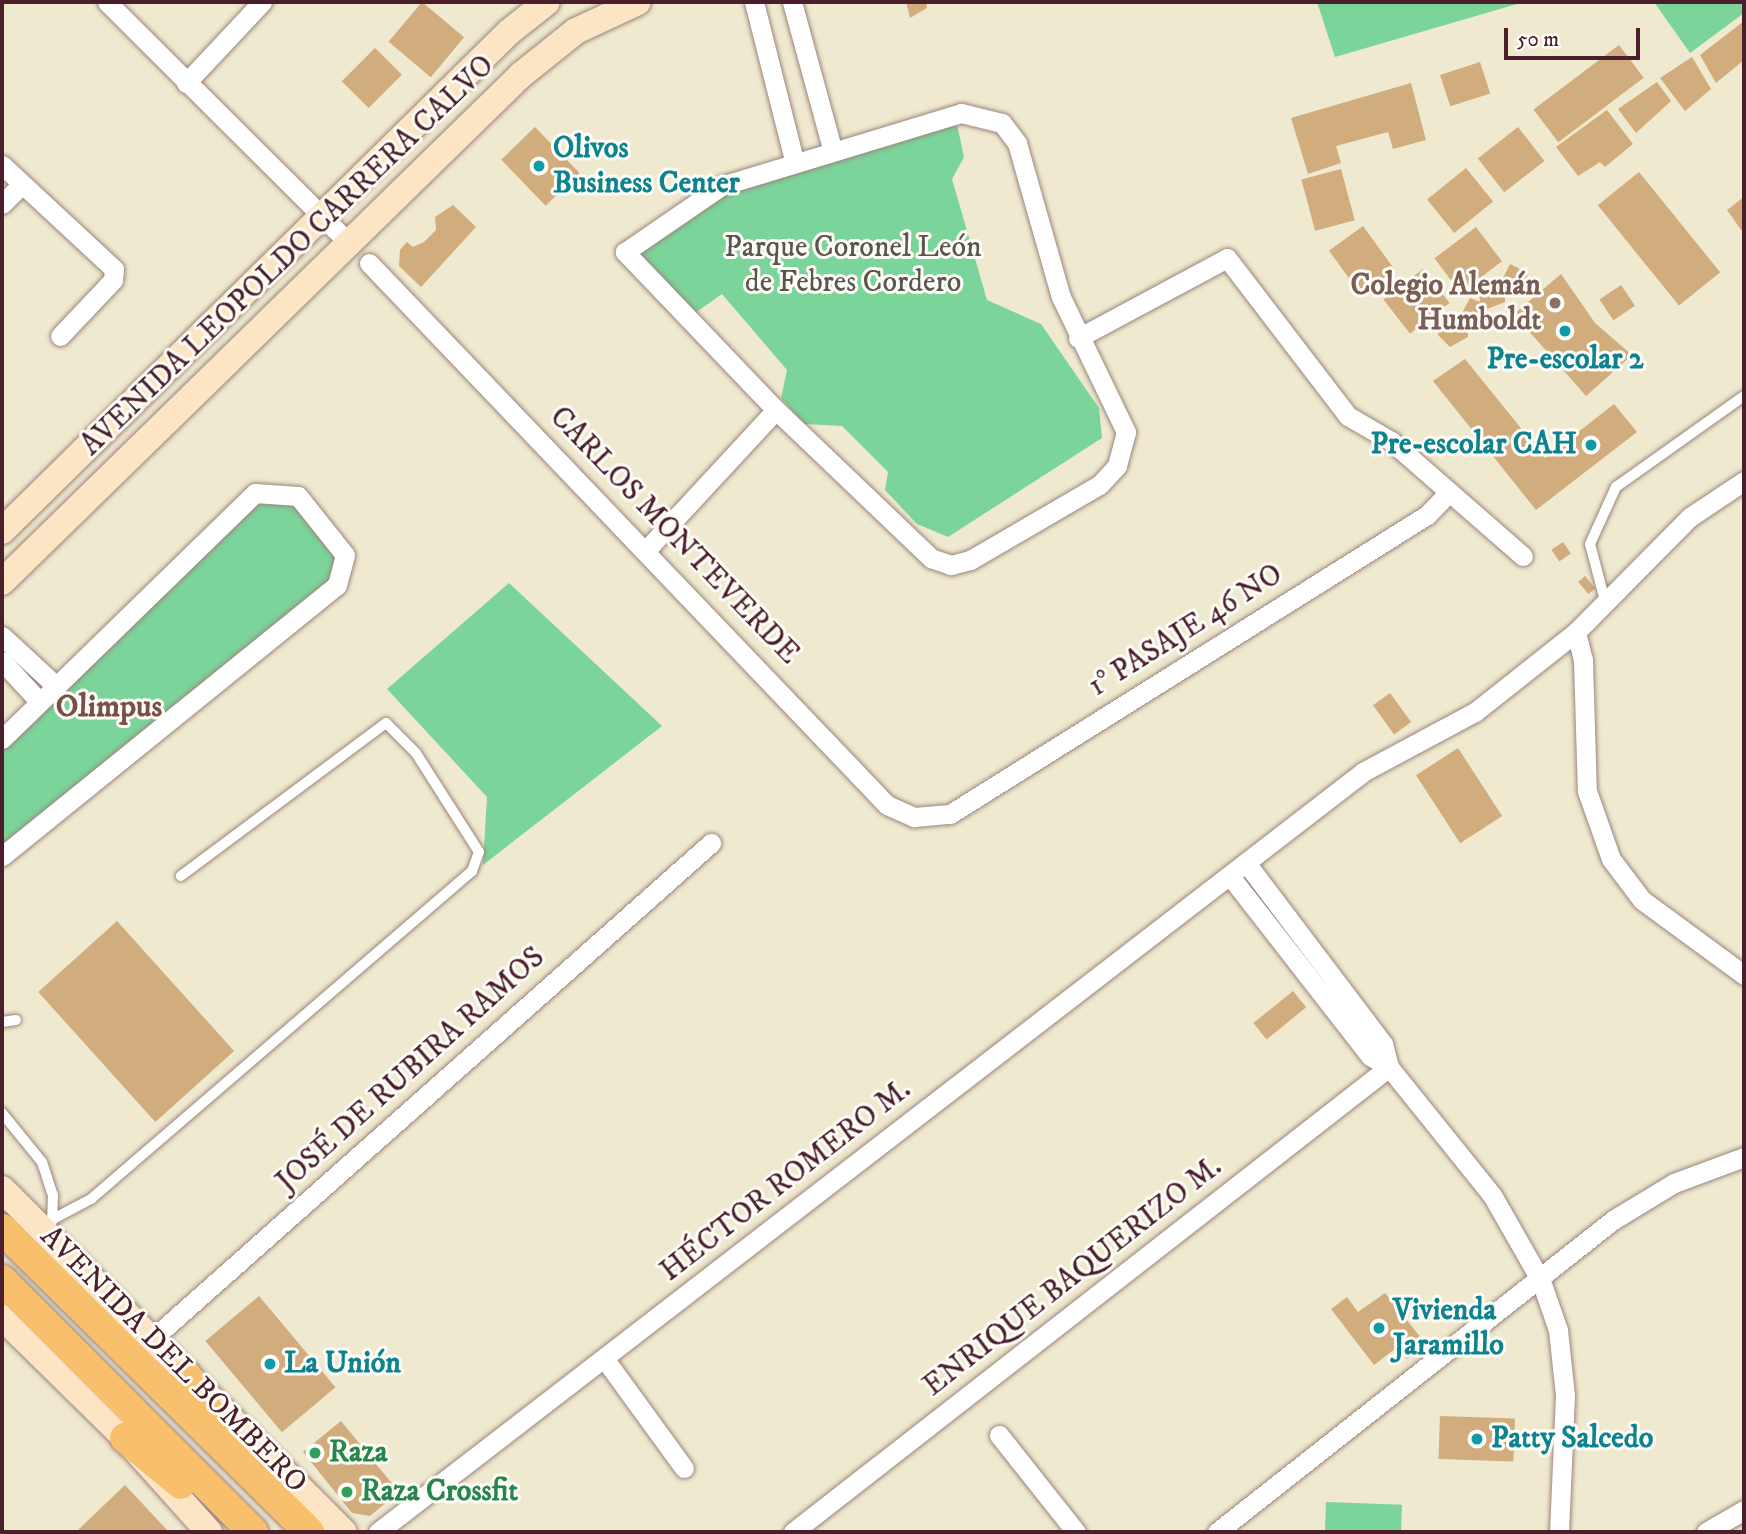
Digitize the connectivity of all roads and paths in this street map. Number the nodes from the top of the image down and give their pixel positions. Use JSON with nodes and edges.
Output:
{"nodes":[{"id":1,"x":107,"y":2,"type":"edge"},
{"id":2,"x":262,"y":2,"type":"edge"},
{"id":3,"x":547,"y":2,"type":"edge"},
{"id":4,"x":638,"y":2,"type":"edge"},
{"id":5,"x":754,"y":2,"type":"edge"},
{"id":6,"x":792,"y":2,"type":"edge"},
{"id":7,"x":186,"y":83,"type":"junction"},
{"id":8,"x":832,"y":148,"type":"junction"},
{"id":9,"x":794,"y":160,"type":"junction"},
{"id":10,"x":2,"y":165,"type":"edge"},
{"id":11,"x":21,"y":185,"type":"junction"},
{"id":12,"x":2,"y":204,"type":"edge"},
{"id":13,"x":323,"y":216,"type":"junction"},
{"id":14,"x":347,"y":241,"type":"junction"},
{"id":15,"x":369,"y":263,"type":"dead end"},
{"id":16,"x":60,"y":336,"type":"dead end"},
{"id":17,"x":1078,"y":338,"type":"junction"},
{"id":18,"x":1744,"y":396,"type":"edge"},
{"id":19,"x":776,"y":410,"type":"junction"},
{"id":20,"x":1744,"y":481,"type":"edge"},
{"id":21,"x":1449,"y":492,"type":"junction"},
{"id":22,"x":2,"y":531,"type":"edge"},
{"id":23,"x":648,"y":548,"type":"junction"},
{"id":24,"x":1523,"y":556,"type":"dead end"},
{"id":25,"x":2,"y":582,"type":"edge"},
{"id":26,"x":1605,"y":602,"type":"junction"},
{"id":27,"x":1576,"y":632,"type":"junction"},
{"id":28,"x":2,"y":636,"type":"edge"},
{"id":29,"x":2,"y":661,"type":"edge"},
{"id":30,"x":54,"y":684,"type":"junction"},
{"id":31,"x":38,"y":700,"type":"junction"},
{"id":32,"x":2,"y":739,"type":"edge"},
{"id":33,"x":950,"y":814,"type":"joint"},
{"id":34,"x":711,"y":844,"type":"dead end"},
{"id":35,"x":2,"y":856,"type":"edge"},
{"id":36,"x":1247,"y":864,"type":"junction"},
{"id":37,"x":181,"y":876,"type":"dead end"},
{"id":38,"x":1230,"y":877,"type":"junction"},
{"id":39,"x":1744,"y":975,"type":"edge"},
{"id":40,"x":16,"y":1020,"type":"dead end"},
{"id":41,"x":2,"y":1022,"type":"edge"},
{"id":42,"x":1389,"y":1067,"type":"junction"},
{"id":43,"x":2,"y":1113,"type":"edge"},
{"id":44,"x":1744,"y":1157,"type":"edge"},
{"id":45,"x":2,"y":1189,"type":"edge"},
{"id":46,"x":49,"y":1223,"type":"junction"},
{"id":47,"x":2,"y":1229,"type":"edge"},
{"id":48,"x":2,"y":1246,"type":"edge"},
{"id":49,"x":2,"y":1280,"type":"edge"},
{"id":50,"x":1541,"y":1281,"type":"junction"},
{"id":51,"x":2,"y":1317,"type":"edge"},
{"id":52,"x":151,"y":1340,"type":"junction"},
{"id":53,"x":604,"y":1358,"type":"junction"},
{"id":54,"x":186,"y":1376,"type":"junction"},
{"id":55,"x":999,"y":1435,"type":"dead end"},
{"id":56,"x":125,"y":1438,"type":"junction"},
{"id":57,"x":237,"y":1458,"type":"junction"},
{"id":58,"x":684,"y":1468,"type":"dead end"},
{"id":59,"x":1744,"y":1510,"type":"edge"},
{"id":60,"x":209,"y":1532,"type":"edge"},
{"id":61,"x":239,"y":1532,"type":"edge"},
{"id":62,"x":253,"y":1532,"type":"edge"},
{"id":63,"x":284,"y":1532,"type":"edge"},
{"id":64,"x":309,"y":1532,"type":"edge"},
{"id":65,"x":344,"y":1532,"type":"edge"},
{"id":66,"x":378,"y":1532,"type":"edge"},
{"id":67,"x":793,"y":1532,"type":"edge"},
{"id":68,"x":1076,"y":1532,"type":"edge"},
{"id":69,"x":1217,"y":1532,"type":"edge"},
{"id":70,"x":1559,"y":1532,"type":"edge"},
{"id":71,"x":1706,"y":1532,"type":"edge"}],
"edges":[{"from":1,"to":7,"type":"street"},
{"from":2,"to":7,"type":"street"},
{"from":3,"to":13,"type":"main road","name":"AVENIDA LEOPOLDO CARRERA CALVO"},
{"from":4,"to":14,"type":"main road","name":"AVENIDA LEOPOLDO CARRERA CALVO"},
{"from":5,"to":9,"type":"street"},
{"from":6,"to":8,"type":"street"},
{"from":7,"to":13,"type":"street"},
{"from":8,"to":9,"type":"street"},
{"from":8,"to":17,"type":"street"},
{"from":9,"to":19,"type":"street"},
{"from":10,"to":11,"type":"street"},
{"from":11,"to":12,"type":"street"},
{"from":11,"to":16,"type":"street"},
{"from":13,"to":14,"type":"street"},
{"from":13,"to":22,"type":"main road","name":"AVENIDA LEOPOLDO CARRERA CALVO"},
{"from":14,"to":25,"type":"main road","name":"AVENIDA LEOPOLDO CARRERA CALVO"},
{"from":15,"to":23,"type":"street","name":"CARLOS MONTEVERDE"},
{"from":17,"to":19,"type":"street"},
{"from":17,"to":21,"type":"street"},
{"from":18,"to":26,"type":"lane"},
{"from":19,"to":23,"type":"street"},
{"from":20,"to":26,"type":"street"},
{"from":21,"to":24,"type":"street"},
{"from":21,"to":33,"type":"street","name":"1° PASAJE 46 NO"},
{"from":23,"to":33,"type":"street","name":"CARLOS MONTEVERDE"},
{"from":26,"to":27,"type":"street"},
{"from":27,"to":36,"type":"street"},
{"from":27,"to":39,"type":"street"},
{"from":28,"to":30,"type":"street"},
{"from":29,"to":31,"type":"street"},
{"from":30,"to":31,"type":"street"},
{"from":30,"to":35,"type":"street"},
{"from":31,"to":32,"type":"street"},
{"from":34,"to":52,"type":"street","name":"JOSÉ DE RUBIRA RAMOS"},
{"from":36,"to":38,"type":"street","name":"HÉCTOR ROMERO M."},
{"from":36,"to":42,"type":"street"},
{"from":37,"to":46,"type":"lane"},
{"from":38,"to":42,"type":"street"},
{"from":38,"to":53,"type":"street","name":"HÉCTOR ROMERO M."},
{"from":40,"to":41,"type":"lane"},
{"from":42,"to":50,"type":"street"},
{"from":42,"to":67,"type":"street","name":"ENRIQUE BAQUERIZO M."},
{"from":43,"to":46,"type":"lane"},
{"from":44,"to":50,"type":"street"},
{"from":45,"to":46,"type":"main road","name":"AVENIDA DEL BOMBERO"},
{"from":46,"to":52,"type":"main road","name":"AVENIDA DEL BOMBERO"},
{"from":47,"to":57,"type":"main road","name":"AVENIDA DEL BOMBERO"},
{"from":48,"to":63,"type":"main road"},
{"from":49,"to":62,"type":"main road"},
{"from":50,"to":69,"type":"street"},
{"from":50,"to":70,"type":"street"},
{"from":51,"to":56,"type":"main road"},
{"from":52,"to":54,"type":"main road","name":"AVENIDA DEL BOMBERO"},
{"from":53,"to":58,"type":"street"},
{"from":53,"to":66,"type":"street","name":"HÉCTOR ROMERO M."},
{"from":54,"to":57,"type":"main road"},
{"from":54,"to":65,"type":"main road","name":"AVENIDA DEL BOMBERO"},
{"from":55,"to":68,"type":"street"},
{"from":56,"to":60,"type":"main road"},
{"from":56,"to":61,"type":"main road"},
{"from":57,"to":64,"type":"main road","name":"AVENIDA DEL BOMBERO"},
{"from":59,"to":71,"type":"street"}]}
